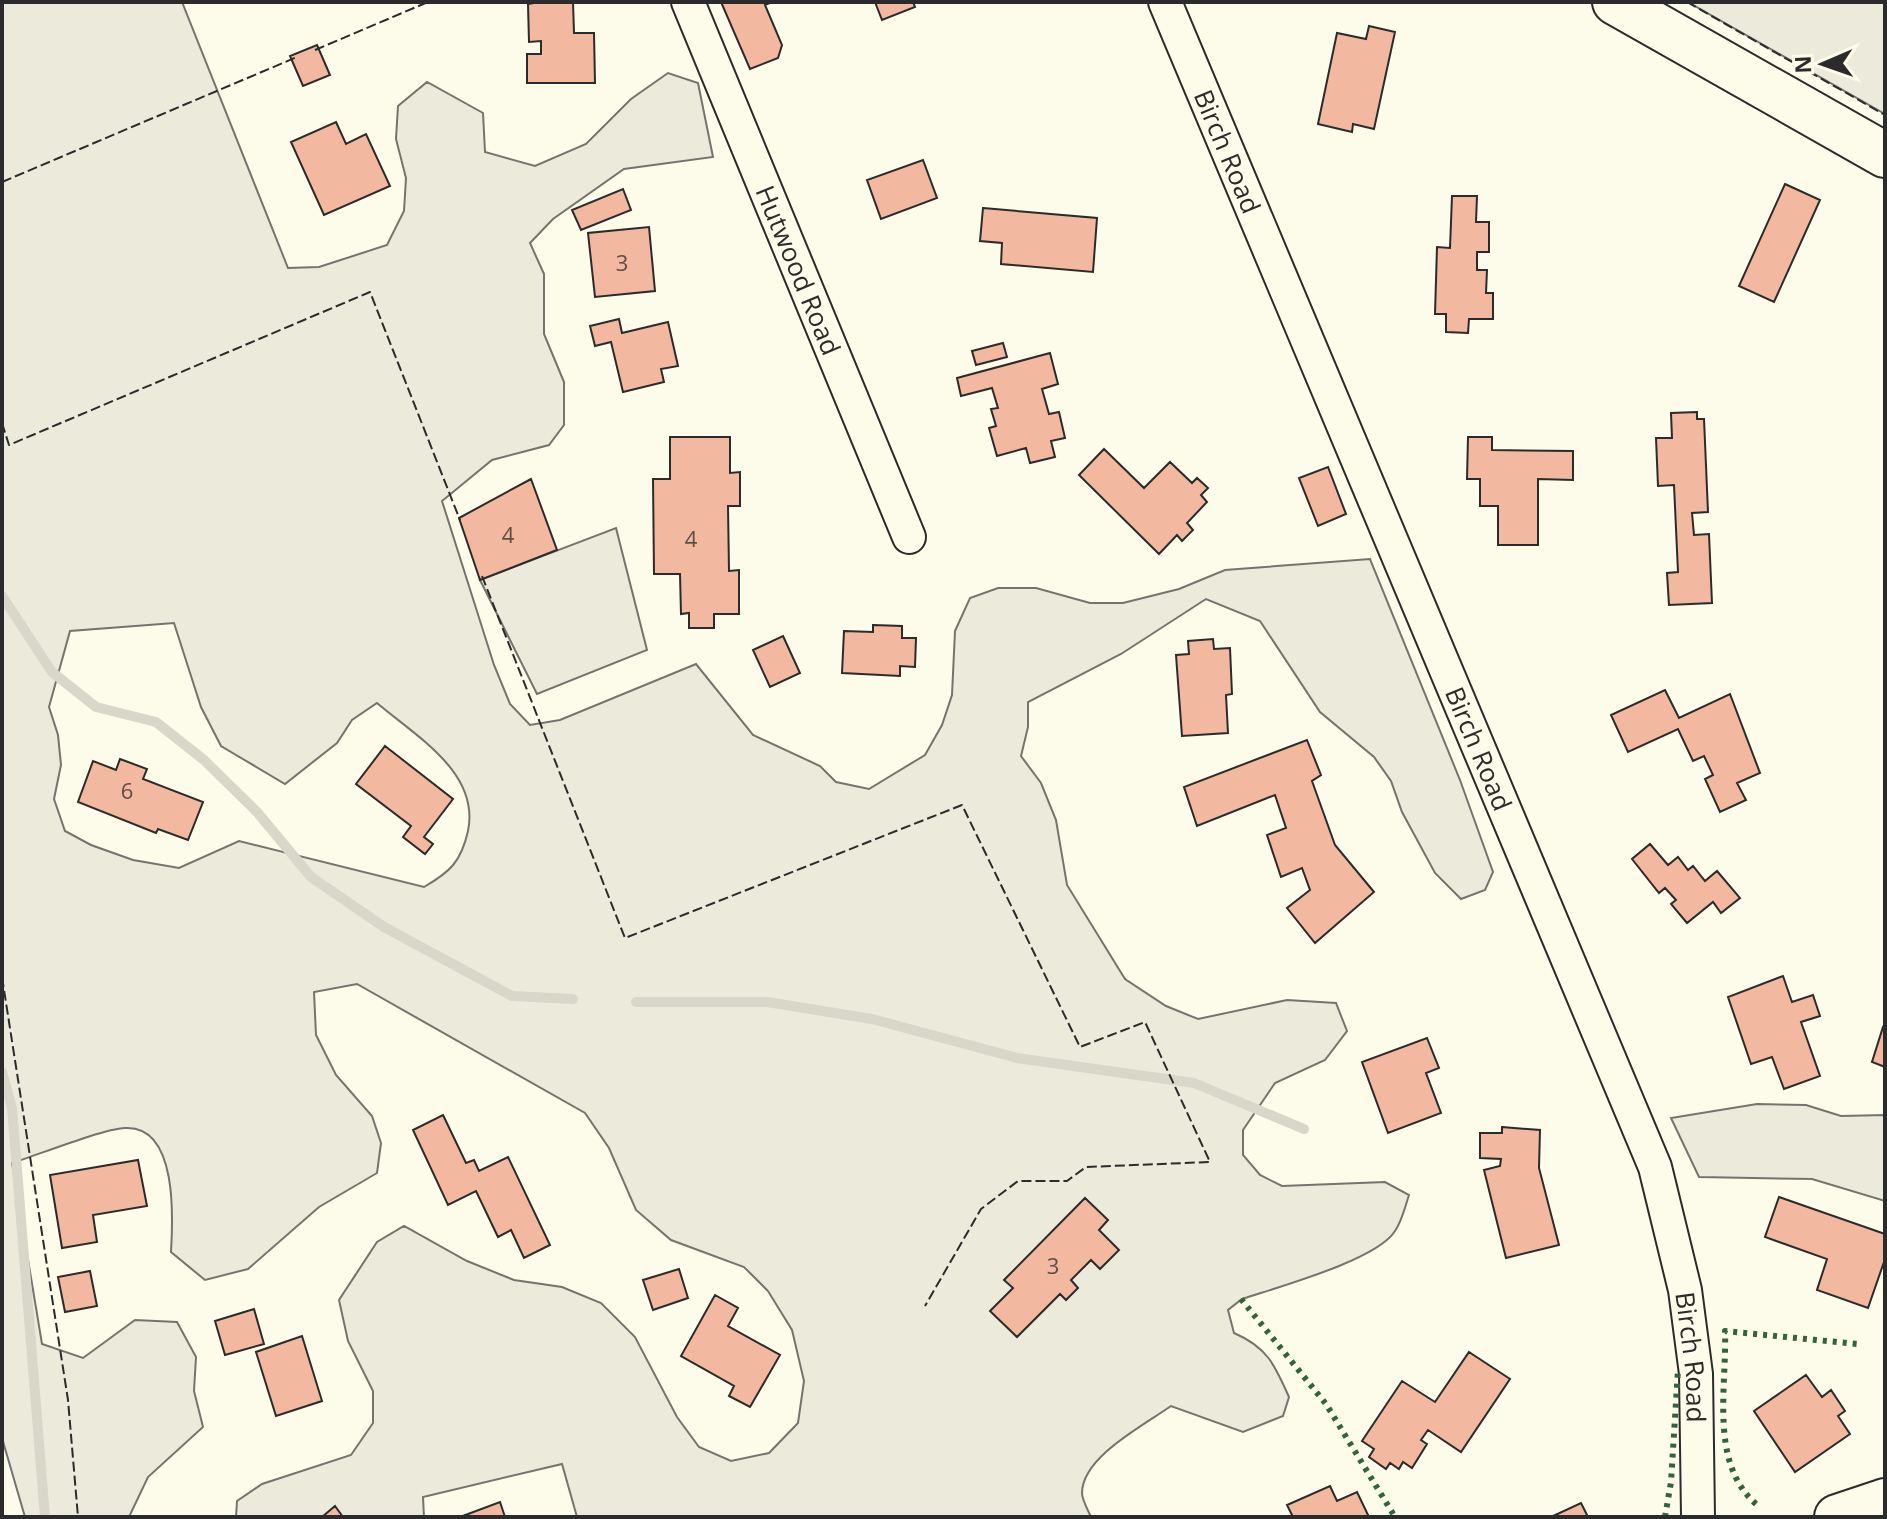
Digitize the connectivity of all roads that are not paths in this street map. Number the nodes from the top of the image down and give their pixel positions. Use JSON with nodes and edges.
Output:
{"nodes":[{"id":1,"x":688,"y":2,"type":"edge"},
{"id":2,"x":1165,"y":2,"type":"edge"},
{"id":3,"x":1615,"y":2,"type":"edge"},
{"id":4,"x":1885,"y":155,"type":"edge"},
{"id":5,"x":909,"y":537,"type":"dead end"},
{"id":6,"x":1885,"y":1501,"type":"edge"},
{"id":7,"x":1698,"y":1517,"type":"edge"},
{"id":8,"x":1837,"y":1517,"type":"edge"}],
"edges":[{"from":1,"to":5,"type":"street","name":"Hutwood Road"},
{"from":2,"to":7,"type":"street","name":"Birch Road"},
{"from":3,"to":4,"type":"street"},
{"from":6,"to":8,"type":"street"}]}
